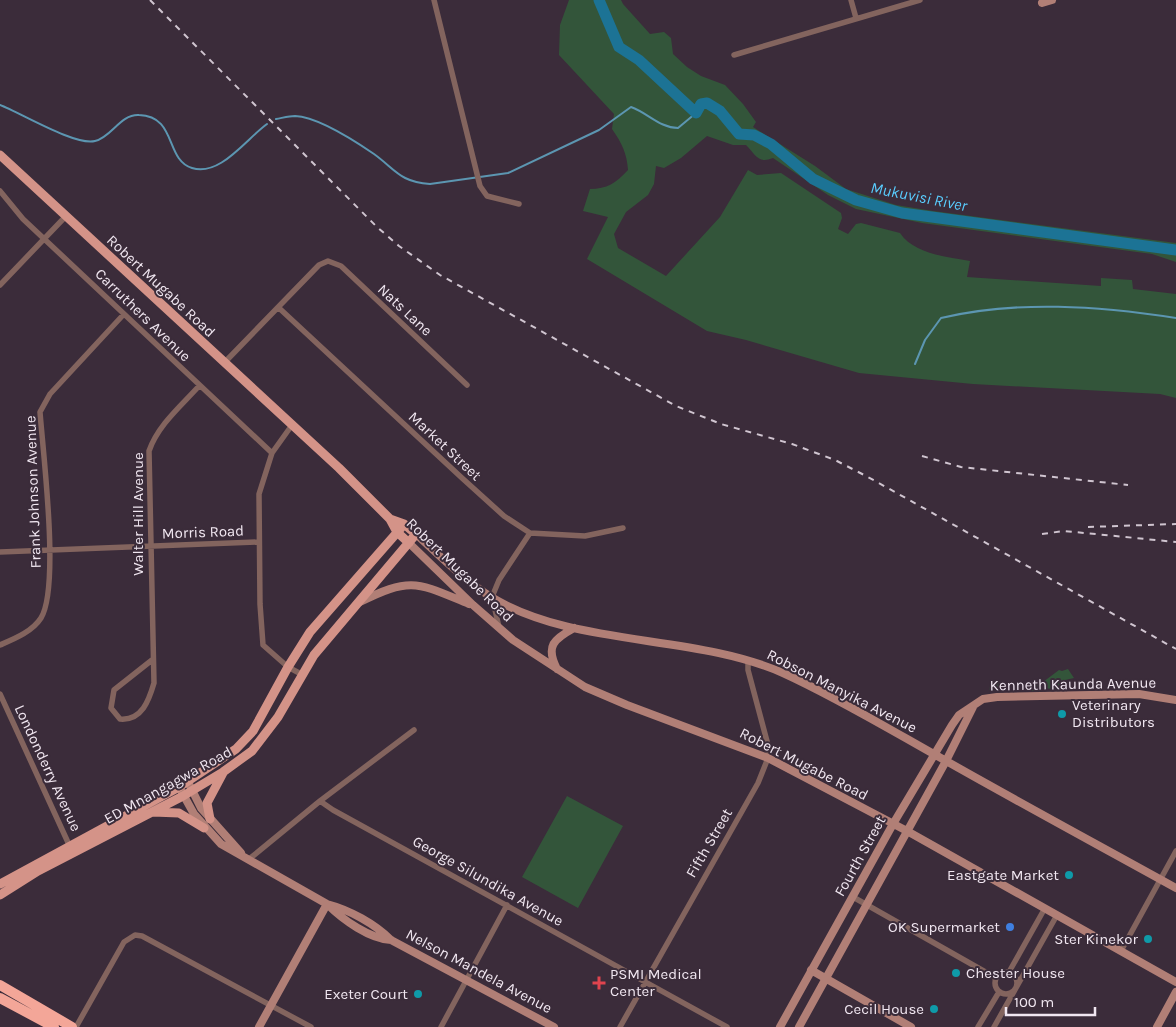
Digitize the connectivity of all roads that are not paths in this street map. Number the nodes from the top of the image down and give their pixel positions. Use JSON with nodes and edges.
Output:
{"nodes":[{"id":1,"x":434,"y":0,"type":"edge"},
{"id":2,"x":851,"y":0,"type":"edge"},
{"id":3,"x":920,"y":0,"type":"edge"},
{"id":4,"x":1052,"y":0,"type":"edge"},
{"id":5,"x":1042,"y":3,"type":"dead end"},
{"id":6,"x":856,"y":18,"type":"junction"},
{"id":7,"x":734,"y":55,"type":"dead end"},
{"id":8,"x":0,"y":155,"type":"edge"},
{"id":9,"x":0,"y":191,"type":"edge"},
{"id":10,"x":519,"y":204,"type":"dead end"},
{"id":11,"x":66,"y":216,"type":"junction"},
{"id":12,"x":45,"y":238,"type":"junction"},
{"id":13,"x":0,"y":285,"type":"edge"},
{"id":14,"x":279,"y":308,"type":"junction"},
{"id":15,"x":124,"y":314,"type":"junction"},
{"id":16,"x":224,"y":364,"type":"junction"},
{"id":17,"x":467,"y":385,"type":"dead end"},
{"id":18,"x":199,"y":386,"type":"junction"},
{"id":19,"x":292,"y":425,"type":"junction"},
{"id":20,"x":272,"y":453,"type":"junction"},
{"id":21,"x":390,"y":519,"type":"junction"},
{"id":22,"x":404,"y":524,"type":"junction"},
{"id":23,"x":623,"y":528,"type":"dead end"},
{"id":24,"x":397,"y":532,"type":"junction"},
{"id":25,"x":530,"y":533,"type":"junction"},
{"id":26,"x":416,"y":534,"type":"junction"},
{"id":27,"x":258,"y":542,"type":"junction"},
{"id":28,"x":409,"y":543,"type":"junction"},
{"id":29,"x":150,"y":546,"type":"junction"},
{"id":30,"x":50,"y":551,"type":"junction"},
{"id":31,"x":0,"y":552,"type":"edge"},
{"id":32,"x":492,"y":597,"type":"junction"},
{"id":33,"x":357,"y":603,"type":"junction"},
{"id":34,"x":473,"y":605,"type":"junction"},
{"id":35,"x":499,"y":627,"type":"junction"},
{"id":36,"x":574,"y":628,"type":"junction"},
{"id":37,"x":0,"y":645,"type":"edge"},
{"id":38,"x":152,"y":660,"type":"junction"},
{"id":39,"x":748,"y":660,"type":"junction"},
{"id":40,"x":288,"y":667,"type":"junction"},
{"id":41,"x":558,"y":671,"type":"junction"},
{"id":42,"x":301,"y":674,"type":"junction"},
{"id":43,"x":0,"y":694,"type":"edge"},
{"id":44,"x":1176,"y":700,"type":"edge"},
{"id":45,"x":973,"y":707,"type":"junction"},
{"id":46,"x":414,"y":730,"type":"dead end"},
{"id":47,"x":935,"y":755,"type":"junction"},
{"id":48,"x":768,"y":758,"type":"junction"},
{"id":49,"x":946,"y":761,"type":"junction"},
{"id":50,"x":223,"y":772,"type":"junction"},
{"id":51,"x":190,"y":786,"type":"junction"},
{"id":52,"x":181,"y":791,"type":"junction"},
{"id":53,"x":320,"y":801,"type":"junction"},
{"id":54,"x":152,"y":812,"type":"junction"},
{"id":55,"x":210,"y":819,"type":"junction"},
{"id":56,"x":893,"y":824,"type":"junction"},
{"id":57,"x":204,"y":828,"type":"junction"},
{"id":58,"x":907,"y":831,"type":"junction"},
{"id":59,"x":71,"y":849,"type":"junction"},
{"id":60,"x":1176,"y":851,"type":"edge"},
{"id":61,"x":248,"y":860,"type":"junction"},
{"id":62,"x":1161,"y":880,"type":"junction"},
{"id":63,"x":0,"y":884,"type":"edge"},
{"id":64,"x":1176,"y":888,"type":"edge"},
{"id":65,"x":0,"y":895,"type":"edge"},
{"id":66,"x":853,"y":897,"type":"junction"},
{"id":67,"x":327,"y":904,"type":"junction"},
{"id":68,"x":507,"y":905,"type":"junction"},
{"id":69,"x":867,"y":905,"type":"junction"},
{"id":70,"x":1045,"y":908,"type":"junction"},
{"id":71,"x":1056,"y":915,"type":"junction"},
{"id":72,"x":1121,"y":951,"type":"junction"},
{"id":73,"x":811,"y":970,"type":"junction"},
{"id":74,"x":1010,"y":972,"type":"junction"},
{"id":75,"x":826,"y":978,"type":"junction"},
{"id":76,"x":996,"y":978,"type":"junction"},
{"id":77,"x":468,"y":979,"type":"junction"},
{"id":78,"x":645,"y":982,"type":"junction"},
{"id":79,"x":1176,"y":982,"type":"edge"},
{"id":80,"x":0,"y":985,"type":"edge"},
{"id":81,"x":1016,"y":988,"type":"junction"},
{"id":82,"x":999,"y":992,"type":"junction"},
{"id":83,"x":1176,"y":992,"type":"edge"},
{"id":84,"x":0,"y":998,"type":"edge"},
{"id":85,"x":272,"y":1005,"type":"junction"},
{"id":86,"x":54,"y":1027,"type":"edge"},
{"id":87,"x":72,"y":1027,"type":"edge"},
{"id":88,"x":76,"y":1027,"type":"edge"},
{"id":89,"x":259,"y":1027,"type":"edge"},
{"id":90,"x":311,"y":1027,"type":"edge"},
{"id":91,"x":441,"y":1027,"type":"edge"},
{"id":92,"x":554,"y":1027,"type":"edge"},
{"id":93,"x":620,"y":1027,"type":"edge"},
{"id":94,"x":726,"y":1027,"type":"edge"},
{"id":95,"x":780,"y":1027,"type":"edge"},
{"id":96,"x":799,"y":1027,"type":"edge"},
{"id":97,"x":911,"y":1027,"type":"edge"},
{"id":98,"x":978,"y":1027,"type":"edge"},
{"id":99,"x":994,"y":1027,"type":"edge"},
{"id":100,"x":1157,"y":1027,"type":"edge"}],
"edges":[{"from":1,"to":10,"type":"street"},
{"from":2,"to":6,"type":"street"},
{"from":3,"to":6,"type":"street"},
{"from":4,"to":5,"type":"main road"},
{"from":6,"to":7,"type":"street"},
{"from":8,"to":11,"type":"main road","name":"Robert Mugabe Road"},
{"from":9,"to":12,"type":"street","name":"Carruthers Avenue"},
{"from":11,"to":12,"type":"street"},
{"from":11,"to":16,"type":"main road","name":"Robert Mugabe Road"},
{"from":12,"to":13,"type":"street"},
{"from":12,"to":15,"type":"street","name":"Carruthers Avenue"},
{"from":14,"to":16,"type":"street"},
{"from":14,"to":17,"type":"street","name":"Nats Lane"},
{"from":14,"to":25,"type":"street","name":"Market Street"},
{"from":15,"to":18,"type":"street","name":"Carruthers Avenue"},
{"from":15,"to":30,"type":"street","name":"Frank Johnson Avenue"},
{"from":16,"to":19,"type":"main road","name":"Robert Mugabe Road"},
{"from":18,"to":20,"type":"street","name":"Carruthers Avenue"},
{"from":18,"to":29,"type":"street","name":"Walter Hill Avenue"},
{"from":19,"to":20,"type":"street"},
{"from":19,"to":21,"type":"main road","name":"Robert Mugabe Road"},
{"from":20,"to":27,"type":"street"},
{"from":21,"to":22,"type":"main road","name":"Robert Mugabe Road"},
{"from":21,"to":24,"type":"main road","name":"Robert Mugabe Road"},
{"from":22,"to":24,"type":"main road","name":"ED Mnangagwa Road"},
{"from":22,"to":26,"type":"main road","name":"Robson Manyika Avenue"},
{"from":23,"to":25,"type":"street"},
{"from":24,"to":28,"type":"main road","name":"Robert Mugabe Road"},
{"from":24,"to":40,"type":"main road","name":"ED Mnangagwa Road"},
{"from":25,"to":32,"type":"street"},
{"from":26,"to":28,"type":"main road","name":"ED Mnangagwa Road"},
{"from":26,"to":32,"type":"main road","name":"Robson Manyika Avenue"},
{"from":27,"to":29,"type":"street","name":"Morris Road"},
{"from":27,"to":40,"type":"street"},
{"from":28,"to":33,"type":"main road","name":"ED Mnangagwa Road"},
{"from":28,"to":34,"type":"main road","name":"Robert Mugabe Road"},
{"from":29,"to":30,"type":"street","name":"Morris Road"},
{"from":29,"to":38,"type":"street","name":"Walter Hill Avenue"},
{"from":30,"to":31,"type":"street","name":"Morris Road"},
{"from":30,"to":37,"type":"street","name":"Frank Johnson Avenue"},
{"from":32,"to":35,"type":"street"},
{"from":32,"to":36,"type":"main road","name":"Robson Manyika Avenue"},
{"from":33,"to":34,"type":"main road"},
{"from":33,"to":42,"type":"main road","name":"ED Mnangagwa Road"},
{"from":34,"to":35,"type":"main road","name":"Robert Mugabe Road"},
{"from":35,"to":41,"type":"main road","name":"Robert Mugabe Road"},
{"from":36,"to":39,"type":"main road","name":"Robson Manyika Avenue"},
{"from":36,"to":41,"type":"main road"},
{"from":38,"to":38,"type":"street","name":"Walter Hill Avenue"},
{"from":39,"to":47,"type":"main road","name":"Robson Manyika Avenue"},
{"from":39,"to":48,"type":"street"},
{"from":40,"to":42,"type":"street"},
{"from":40,"to":51,"type":"main road","name":"ED Mnangagwa Road"},
{"from":41,"to":48,"type":"main road","name":"Robert Mugabe Road"},
{"from":42,"to":50,"type":"main road","name":"ED Mnangagwa Road"},
{"from":43,"to":59,"type":"street","name":"Londonderry Avenue"},
{"from":44,"to":45,"type":"main road","name":"Kenneth Kaunda Avenue"},
{"from":45,"to":47,"type":"main road","name":"Fourth Street"},
{"from":45,"to":49,"type":"main road"},
{"from":46,"to":53,"type":"street"},
{"from":47,"to":49,"type":"main road","name":"Robson Manyika Avenue"},
{"from":47,"to":56,"type":"main road","name":"Fourth Street"},
{"from":48,"to":56,"type":"main road","name":"Robert Mugabe Road"},
{"from":48,"to":78,"type":"street","name":"Fifth Street"},
{"from":49,"to":58,"type":"main road"},
{"from":49,"to":62,"type":"main road","name":"Robson Manyika Avenue"},
{"from":50,"to":51,"type":"main road","name":"ED Mnangagwa Road"},
{"from":50,"to":55,"type":"main road"},
{"from":51,"to":52,"type":"main road","name":"ED Mnangagwa Road"},
{"from":51,"to":55,"type":"main road","name":"Nelson Mandela Avenue"},
{"from":52,"to":54,"type":"main road","name":"ED Mnangagwa Road"},
{"from":52,"to":57,"type":"main road","name":"Nelson Mandela Avenue"},
{"from":52,"to":59,"type":"main road","name":"ED Mnangagwa Road"},
{"from":53,"to":61,"type":"street"},
{"from":53,"to":68,"type":"street","name":"George Silundika Avenue"},
{"from":54,"to":57,"type":"main road"},
{"from":54,"to":59,"type":"main road","name":"ED Mnangagwa Road"},
{"from":55,"to":61,"type":"main road","name":"Nelson Mandela Avenue"},
{"from":56,"to":58,"type":"main road","name":"Robert Mugabe Road"},
{"from":56,"to":66,"type":"main road","name":"Fourth Street"},
{"from":57,"to":61,"type":"main road","name":"Nelson Mandela Avenue"},
{"from":58,"to":69,"type":"main road"},
{"from":58,"to":70,"type":"main road","name":"Robert Mugabe Road"},
{"from":59,"to":63,"type":"main road","name":"ED Mnangagwa Road"},
{"from":59,"to":65,"type":"main road","name":"ED Mnangagwa Road"},
{"from":60,"to":62,"type":"street"},
{"from":61,"to":67,"type":"main road","name":"Nelson Mandela Avenue"},
{"from":62,"to":64,"type":"main road","name":"Robson Manyika Avenue"},
{"from":62,"to":72,"type":"street"},
{"from":66,"to":69,"type":"street"},
{"from":66,"to":73,"type":"main road","name":"Fourth Street"},
{"from":67,"to":77,"type":"main road","name":"Nelson Mandela Avenue"},
{"from":67,"to":85,"type":"main road"},
{"from":68,"to":77,"type":"street"},
{"from":68,"to":78,"type":"street","name":"George Silundika Avenue"},
{"from":69,"to":75,"type":"main road"},
{"from":69,"to":76,"type":"street"},
{"from":70,"to":71,"type":"main road","name":"Robert Mugabe Road"},
{"from":70,"to":74,"type":"street"},
{"from":71,"to":72,"type":"main road","name":"Robert Mugabe Road"},
{"from":71,"to":81,"type":"street"},
{"from":72,"to":79,"type":"main road","name":"Robert Mugabe Road"},
{"from":73,"to":75,"type":"main road"},
{"from":73,"to":95,"type":"main road","name":"Fourth Street"},
{"from":74,"to":76,"type":"street"},
{"from":74,"to":81,"type":"street"},
{"from":75,"to":96,"type":"main road"},
{"from":75,"to":97,"type":"main road"},
{"from":76,"to":82,"type":"street"},
{"from":77,"to":91,"type":"street"},
{"from":77,"to":92,"type":"main road","name":"Nelson Mandela Avenue"},
{"from":78,"to":93,"type":"street","name":"Fifth Street"},
{"from":78,"to":94,"type":"street","name":"George Silundika Avenue"},
{"from":80,"to":87,"type":"highway"},
{"from":81,"to":82,"type":"street"},
{"from":81,"to":99,"type":"street"},
{"from":82,"to":98,"type":"street"},
{"from":83,"to":100,"type":"main road"},
{"from":84,"to":86,"type":"highway"},
{"from":85,"to":88,"type":"street"},
{"from":85,"to":89,"type":"main road"},
{"from":85,"to":90,"type":"street"}]}
